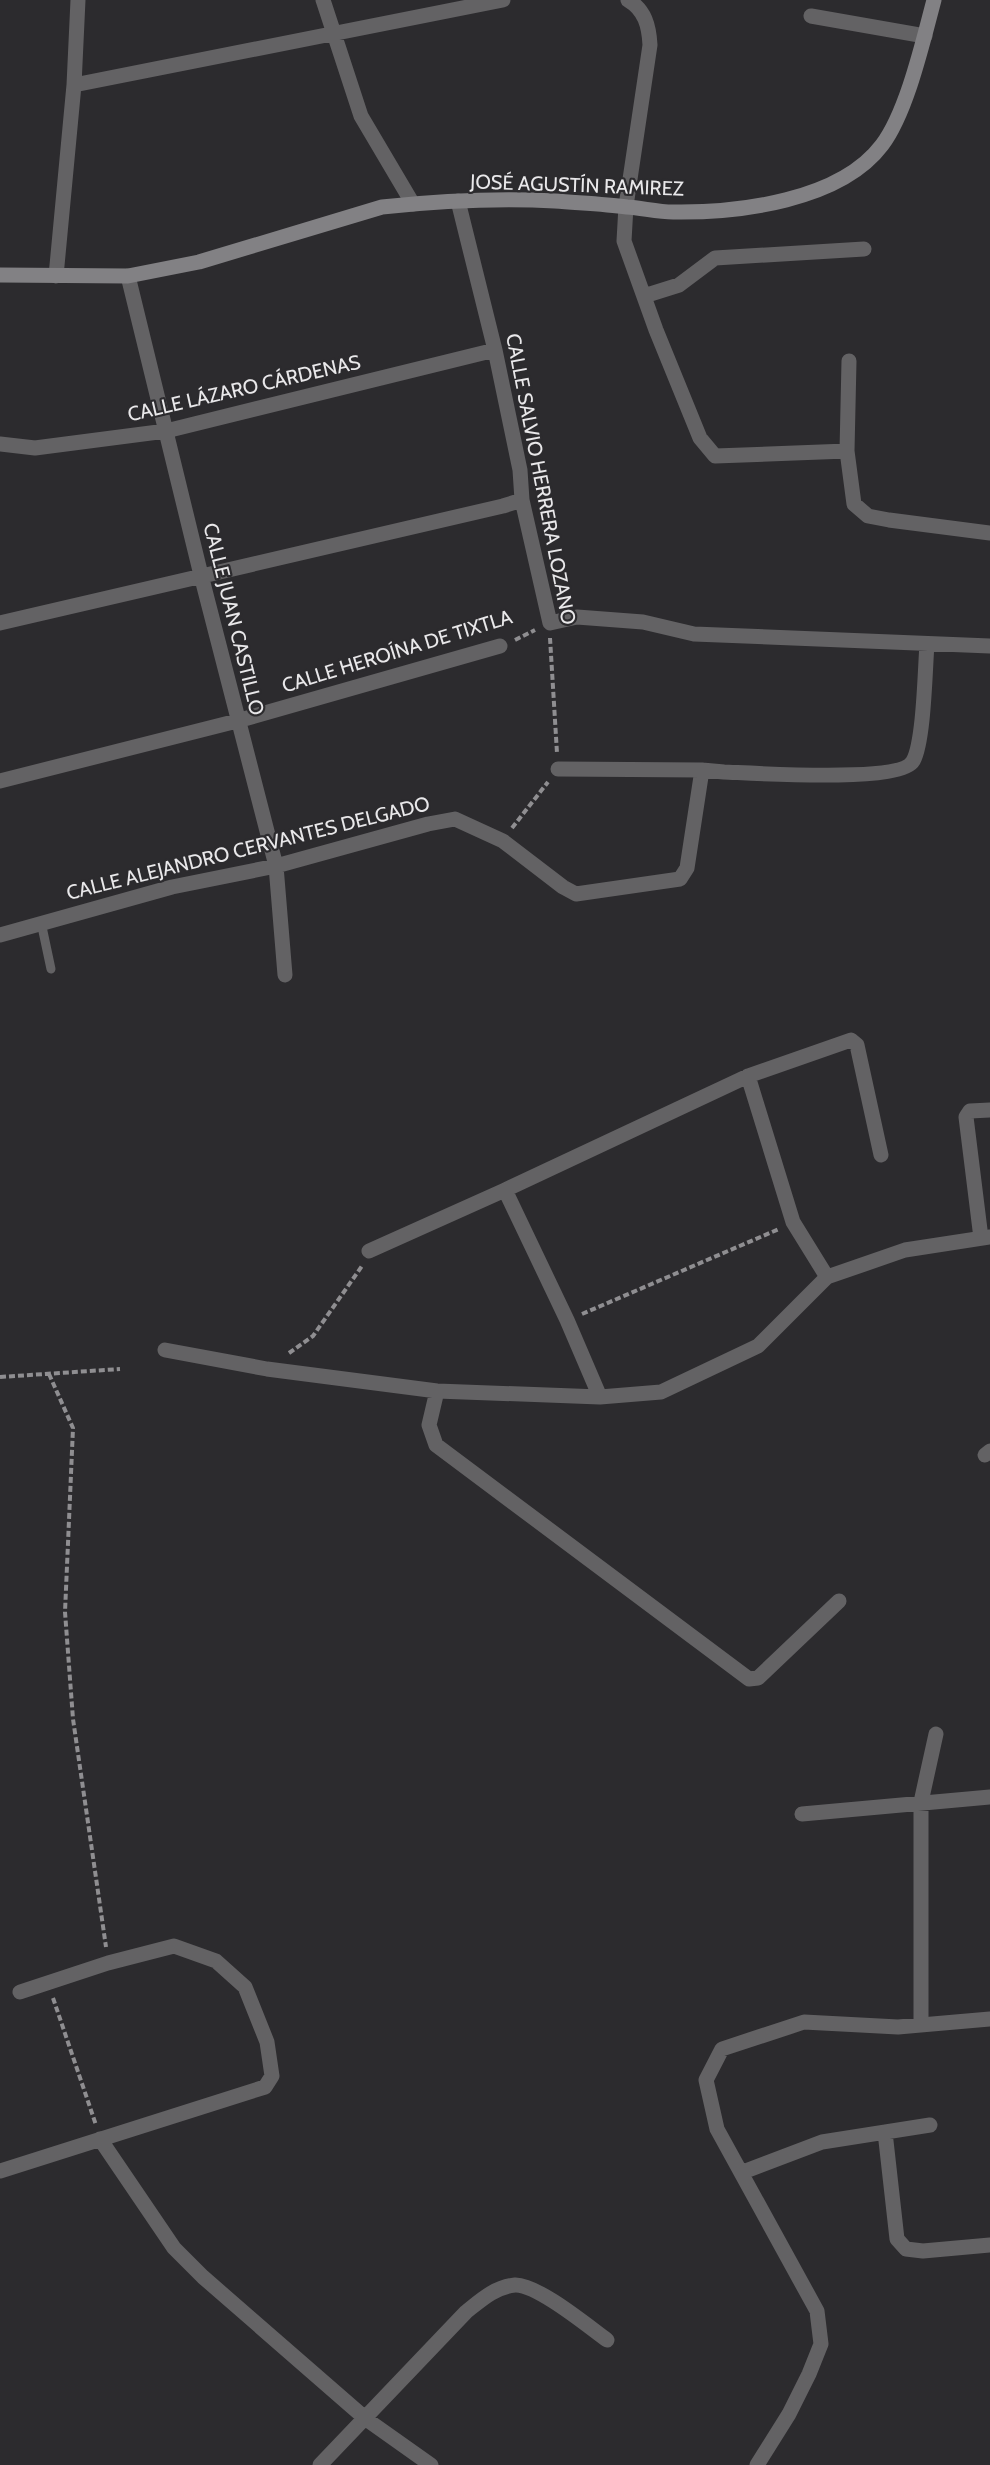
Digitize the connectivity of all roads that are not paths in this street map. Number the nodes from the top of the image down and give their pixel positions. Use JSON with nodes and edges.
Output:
{"nodes":[{"id":1,"x":78,"y":0,"type":"edge"},
{"id":2,"x":324,"y":0,"type":"edge"},
{"id":3,"x":504,"y":0,"type":"edge"},
{"id":4,"x":628,"y":0,"type":"edge"},
{"id":5,"x":934,"y":0,"type":"edge"},
{"id":6,"x":812,"y":16,"type":"dead end"},
{"id":7,"x":333,"y":33,"type":"junction"},
{"id":8,"x":925,"y":36,"type":"junction"},
{"id":9,"x":74,"y":85,"type":"junction"},
{"id":10,"x":458,"y":201,"type":"junction"},
{"id":11,"x":413,"y":204,"type":"junction"},
{"id":12,"x":626,"y":206,"type":"junction"},
{"id":13,"x":864,"y":249,"type":"dead end"},
{"id":14,"x":0,"y":275,"type":"edge"},
{"id":15,"x":56,"y":276,"type":"junction"},
{"id":16,"x":128,"y":276,"type":"junction"},
{"id":17,"x":644,"y":296,"type":"junction"},
{"id":18,"x":495,"y":350,"type":"junction"},
{"id":19,"x":849,"y":361,"type":"dead end"},
{"id":20,"x":166,"y":431,"type":"junction"},
{"id":21,"x":0,"y":444,"type":"edge"},
{"id":22,"x":847,"y":451,"type":"junction"},
{"id":23,"x":522,"y":500,"type":"junction"},
{"id":24,"x":990,"y":533,"type":"edge"},
{"id":25,"x":201,"y":575,"type":"junction"},
{"id":26,"x":0,"y":623,"type":"edge"},
{"id":27,"x":927,"y":644,"type":"junction"},
{"id":28,"x":500,"y":646,"type":"road end"},
{"id":29,"x":990,"y":646,"type":"edge"},
{"id":30,"x":237,"y":721,"type":"junction"},
{"id":31,"x":558,"y":769,"type":"road end"},
{"id":32,"x":702,"y":770,"type":"junction"},
{"id":33,"x":0,"y":781,"type":"edge"},
{"id":34,"x":276,"y":866,"type":"junction"},
{"id":35,"x":41,"y":922,"type":"junction"},
{"id":36,"x":0,"y":935,"type":"edge"},
{"id":37,"x":51,"y":969,"type":"dead end"},
{"id":38,"x":285,"y":975,"type":"dead end"},
{"id":39,"x":748,"y":1076,"type":"junction"},
{"id":40,"x":990,"y":1110,"type":"edge"},
{"id":41,"x":881,"y":1155,"type":"dead end"},
{"id":42,"x":505,"y":1190,"type":"junction"},
{"id":43,"x":986,"y":1237,"type":"edge"},
{"id":44,"x":369,"y":1251,"type":"road end"},
{"id":45,"x":827,"y":1277,"type":"junction"},
{"id":46,"x":165,"y":1350,"type":"dead end"},
{"id":47,"x":437,"y":1391,"type":"junction"},
{"id":48,"x":600,"y":1397,"type":"junction"},
{"id":49,"x":839,"y":1601,"type":"dead end"},
{"id":50,"x":936,"y":1734,"type":"dead end"},
{"id":51,"x":990,"y":1797,"type":"edge"},
{"id":52,"x":921,"y":1803,"type":"junction"},
{"id":53,"x":802,"y":1814,"type":"dead end"},
{"id":54,"x":20,"y":1992,"type":"dead end"},
{"id":55,"x":990,"y":2019,"type":"edge"},
{"id":56,"x":921,"y":2025,"type":"junction"},
{"id":57,"x":930,"y":2125,"type":"dead end"},
{"id":58,"x":885,"y":2132,"type":"junction"},
{"id":59,"x":100,"y":2139,"type":"junction"},
{"id":60,"x":0,"y":2171,"type":"edge"},
{"id":61,"x":742,"y":2172,"type":"junction"},
{"id":62,"x":990,"y":2246,"type":"edge"},
{"id":63,"x":608,"y":2340,"type":"dead end"},
{"id":64,"x":366,"y":2419,"type":"junction"},
{"id":65,"x":320,"y":2465,"type":"edge"},
{"id":66,"x":431,"y":2465,"type":"edge"},
{"id":67,"x":757,"y":2465,"type":"edge"}],
"edges":[{"from":1,"to":9,"type":"street"},
{"from":2,"to":7,"type":"street"},
{"from":3,"to":7,"type":"street"},
{"from":4,"to":12,"type":"street"},
{"from":5,"to":8,"type":"street","name":"JOSÉ AGUSTÍN RAMIREZ"},
{"from":6,"to":8,"type":"street"},
{"from":7,"to":9,"type":"street"},
{"from":7,"to":11,"type":"street"},
{"from":8,"to":12,"type":"street","name":"JOSÉ AGUSTÍN RAMIREZ"},
{"from":9,"to":15,"type":"street"},
{"from":10,"to":11,"type":"street","name":"JOSÉ AGUSTÍN RAMIREZ"},
{"from":10,"to":12,"type":"street","name":"JOSÉ AGUSTÍN RAMIREZ"},
{"from":10,"to":18,"type":"street","name":"CALLE SALVIO HERRERA LOZANO"},
{"from":11,"to":16,"type":"street","name":"JOSÉ AGUSTÍN RAMIREZ"},
{"from":12,"to":17,"type":"street"},
{"from":13,"to":17,"type":"street"},
{"from":14,"to":15,"type":"street","name":"JOSÉ AGUSTÍN RAMIREZ"},
{"from":15,"to":16,"type":"street","name":"JOSÉ AGUSTÍN RAMIREZ"},
{"from":16,"to":20,"type":"street","name":"CALLE JUAN CASTILLO"},
{"from":17,"to":22,"type":"street"},
{"from":18,"to":20,"type":"street","name":"CALLE LÁZARO CÁRDENAS"},
{"from":18,"to":23,"type":"street","name":"CALLE SALVIO HERRERA LOZANO"},
{"from":19,"to":22,"type":"street"},
{"from":20,"to":21,"type":"street","name":"CALLE LÁZARO CÁRDENAS"},
{"from":20,"to":25,"type":"street","name":"CALLE JUAN CASTILLO"},
{"from":22,"to":24,"type":"street"},
{"from":23,"to":25,"type":"street"},
{"from":23,"to":27,"type":"street","name":"CALLE SALVIO HERRERA LOZANO"},
{"from":25,"to":26,"type":"street"},
{"from":25,"to":30,"type":"street","name":"CALLE JUAN CASTILLO"},
{"from":27,"to":29,"type":"street"},
{"from":27,"to":32,"type":"street"},
{"from":28,"to":30,"type":"street","name":"CALLE HEROÍNA DE TIXTLA"},
{"from":30,"to":33,"type":"street","name":"CALLE HEROÍNA DE TIXTLA"},
{"from":30,"to":34,"type":"street","name":"CALLE JUAN CASTILLO"},
{"from":31,"to":32,"type":"street"},
{"from":32,"to":34,"type":"street","name":"CALLE ALEJANDRO CERVANTES DELGADO"},
{"from":34,"to":35,"type":"street","name":"CALLE ALEJANDRO CERVANTES DELGADO"},
{"from":34,"to":38,"type":"street","name":"CALLE JUAN CASTILLO"},
{"from":35,"to":36,"type":"street","name":"CALLE ALEJANDRO CERVANTES DELGADO"},
{"from":35,"to":37,"type":"lane"},
{"from":39,"to":41,"type":"street"},
{"from":39,"to":42,"type":"street"},
{"from":39,"to":45,"type":"street"},
{"from":40,"to":43,"type":"street"},
{"from":42,"to":44,"type":"street"},
{"from":42,"to":48,"type":"street"},
{"from":43,"to":45,"type":"street"},
{"from":45,"to":48,"type":"street"},
{"from":46,"to":47,"type":"street"},
{"from":47,"to":48,"type":"street"},
{"from":47,"to":49,"type":"street"},
{"from":50,"to":52,"type":"street"},
{"from":51,"to":52,"type":"street"},
{"from":52,"to":53,"type":"street"},
{"from":52,"to":56,"type":"street"},
{"from":54,"to":59,"type":"street"},
{"from":55,"to":56,"type":"street"},
{"from":56,"to":61,"type":"street"},
{"from":57,"to":58,"type":"street"},
{"from":58,"to":61,"type":"street"},
{"from":58,"to":62,"type":"street"},
{"from":59,"to":60,"type":"street"},
{"from":59,"to":64,"type":"street"},
{"from":61,"to":67,"type":"street"},
{"from":63,"to":64,"type":"street"},
{"from":64,"to":65,"type":"street"},
{"from":64,"to":66,"type":"street"}]}
